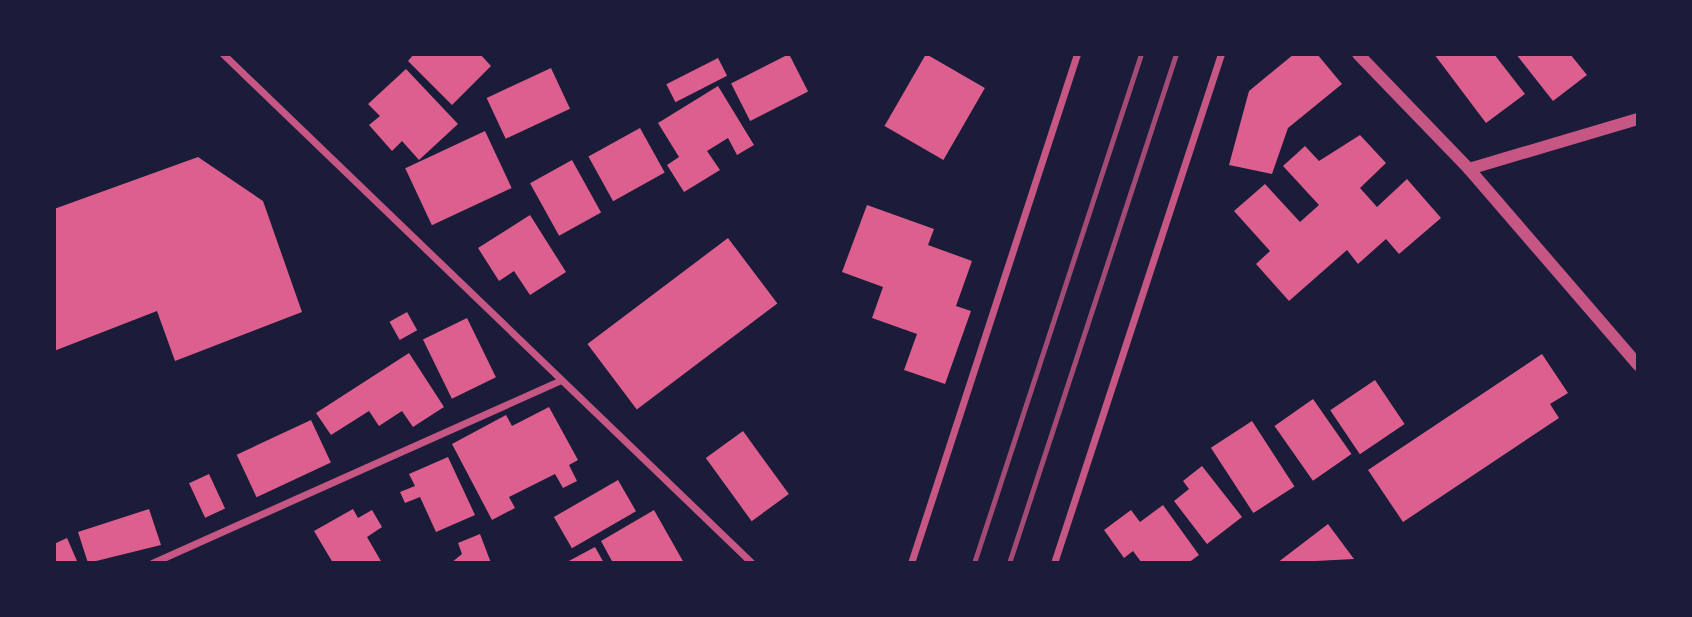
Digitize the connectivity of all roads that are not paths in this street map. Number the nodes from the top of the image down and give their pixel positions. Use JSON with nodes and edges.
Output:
{"nodes":[{"id":1,"x":223,"y":54,"type":"edge"},
{"id":2,"x":1077,"y":54,"type":"edge"},
{"id":3,"x":1221,"y":54,"type":"edge"},
{"id":4,"x":1358,"y":54,"type":"edge"},
{"id":5,"x":1638,"y":119,"type":"edge"},
{"id":6,"x":1469,"y":169,"type":"junction"},
{"id":7,"x":1638,"y":365,"type":"edge"},
{"id":8,"x":559,"y":381,"type":"junction"},
{"id":9,"x":152,"y":563,"type":"edge"},
{"id":10,"x":752,"y":563,"type":"edge"},
{"id":11,"x":911,"y":563,"type":"edge"},
{"id":12,"x":1054,"y":563,"type":"edge"}],
"edges":[{"from":1,"to":8,"type":"street"},
{"from":2,"to":11,"type":"street"},
{"from":3,"to":12,"type":"street"},
{"from":4,"to":6,"type":"street"},
{"from":5,"to":6,"type":"street"},
{"from":6,"to":7,"type":"street"},
{"from":8,"to":9,"type":"street"},
{"from":8,"to":10,"type":"street"}]}
